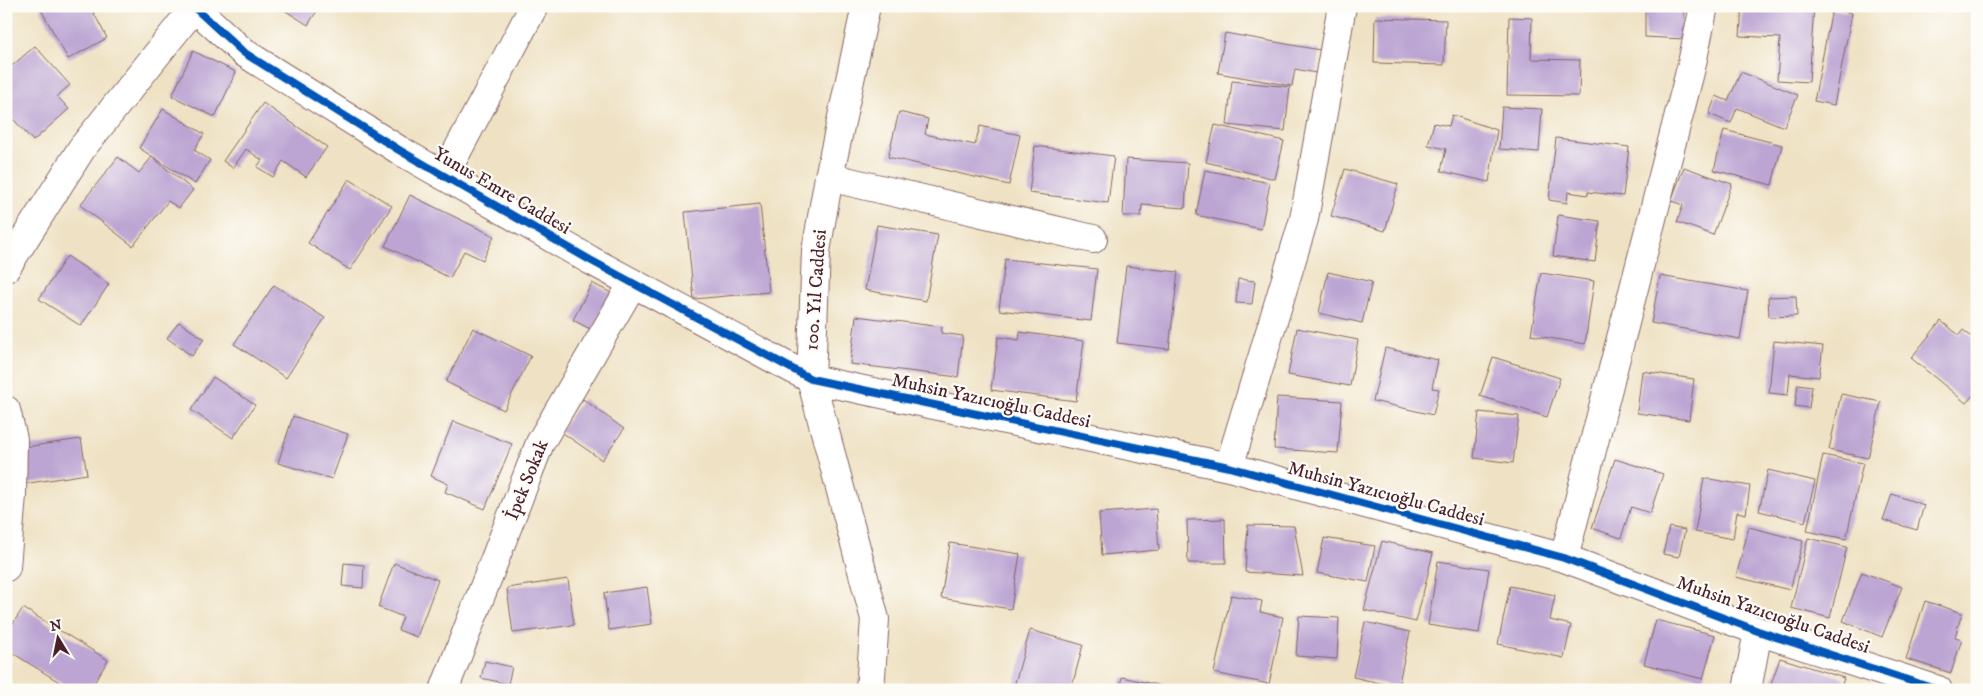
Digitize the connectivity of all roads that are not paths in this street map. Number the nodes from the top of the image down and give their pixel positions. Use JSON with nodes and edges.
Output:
{"nodes":[{"id":1,"x":534,"y":6,"type":"edge"},
{"id":2,"x":866,"y":6,"type":"edge"},
{"id":3,"x":1342,"y":6,"type":"edge"},
{"id":4,"x":1704,"y":6,"type":"edge"},
{"id":5,"x":193,"y":7,"type":"edge"},
{"id":6,"x":444,"y":176,"type":"junction"},
{"id":7,"x":829,"y":177,"type":"junction"},
{"id":8,"x":1093,"y":239,"type":"dead end"},
{"id":9,"x":6,"y":268,"type":"edge"},
{"id":10,"x":633,"y":283,"type":"junction"},
{"id":11,"x":811,"y":379,"type":"junction"},
{"id":12,"x":6,"y":410,"type":"edge"},
{"id":13,"x":1229,"y":468,"type":"junction"},
{"id":14,"x":1564,"y":558,"type":"junction"},
{"id":15,"x":6,"y":567,"type":"edge"},
{"id":16,"x":1758,"y":631,"type":"junction"},
{"id":17,"x":444,"y":690,"type":"edge"},
{"id":18,"x":870,"y":690,"type":"edge"},
{"id":19,"x":1747,"y":690,"type":"edge"},
{"id":20,"x":1938,"y":690,"type":"edge"}],
"edges":[{"from":1,"to":6,"type":"street"},
{"from":2,"to":7,"type":"street","name":"100. Yıl Caddesi"},
{"from":3,"to":13,"type":"street"},
{"from":4,"to":14,"type":"street"},
{"from":5,"to":6,"type":"street","name":"Yunus Emre Caddesi"},
{"from":5,"to":9,"type":"street"},
{"from":6,"to":10,"type":"street","name":"Yunus Emre Caddesi"},
{"from":7,"to":8,"type":"street"},
{"from":7,"to":11,"type":"street","name":"100. Yıl Caddesi"},
{"from":10,"to":11,"type":"street","name":"Yunus Emre Caddesi"},
{"from":10,"to":17,"type":"street","name":"İpek Sokak"},
{"from":11,"to":13,"type":"street","name":"Muhsin Yazıcıoğlu Caddesi"},
{"from":11,"to":18,"type":"street","name":"100. Yıl Caddesi"},
{"from":12,"to":15,"type":"street"},
{"from":13,"to":14,"type":"street","name":"Muhsin Yazıcıoğlu Caddesi"},
{"from":14,"to":16,"type":"street","name":"Muhsin Yazıcıoğlu Caddesi"},
{"from":16,"to":19,"type":"street"},
{"from":16,"to":20,"type":"street","name":"Muhsin Yazıcıoğlu Caddesi"}]}
